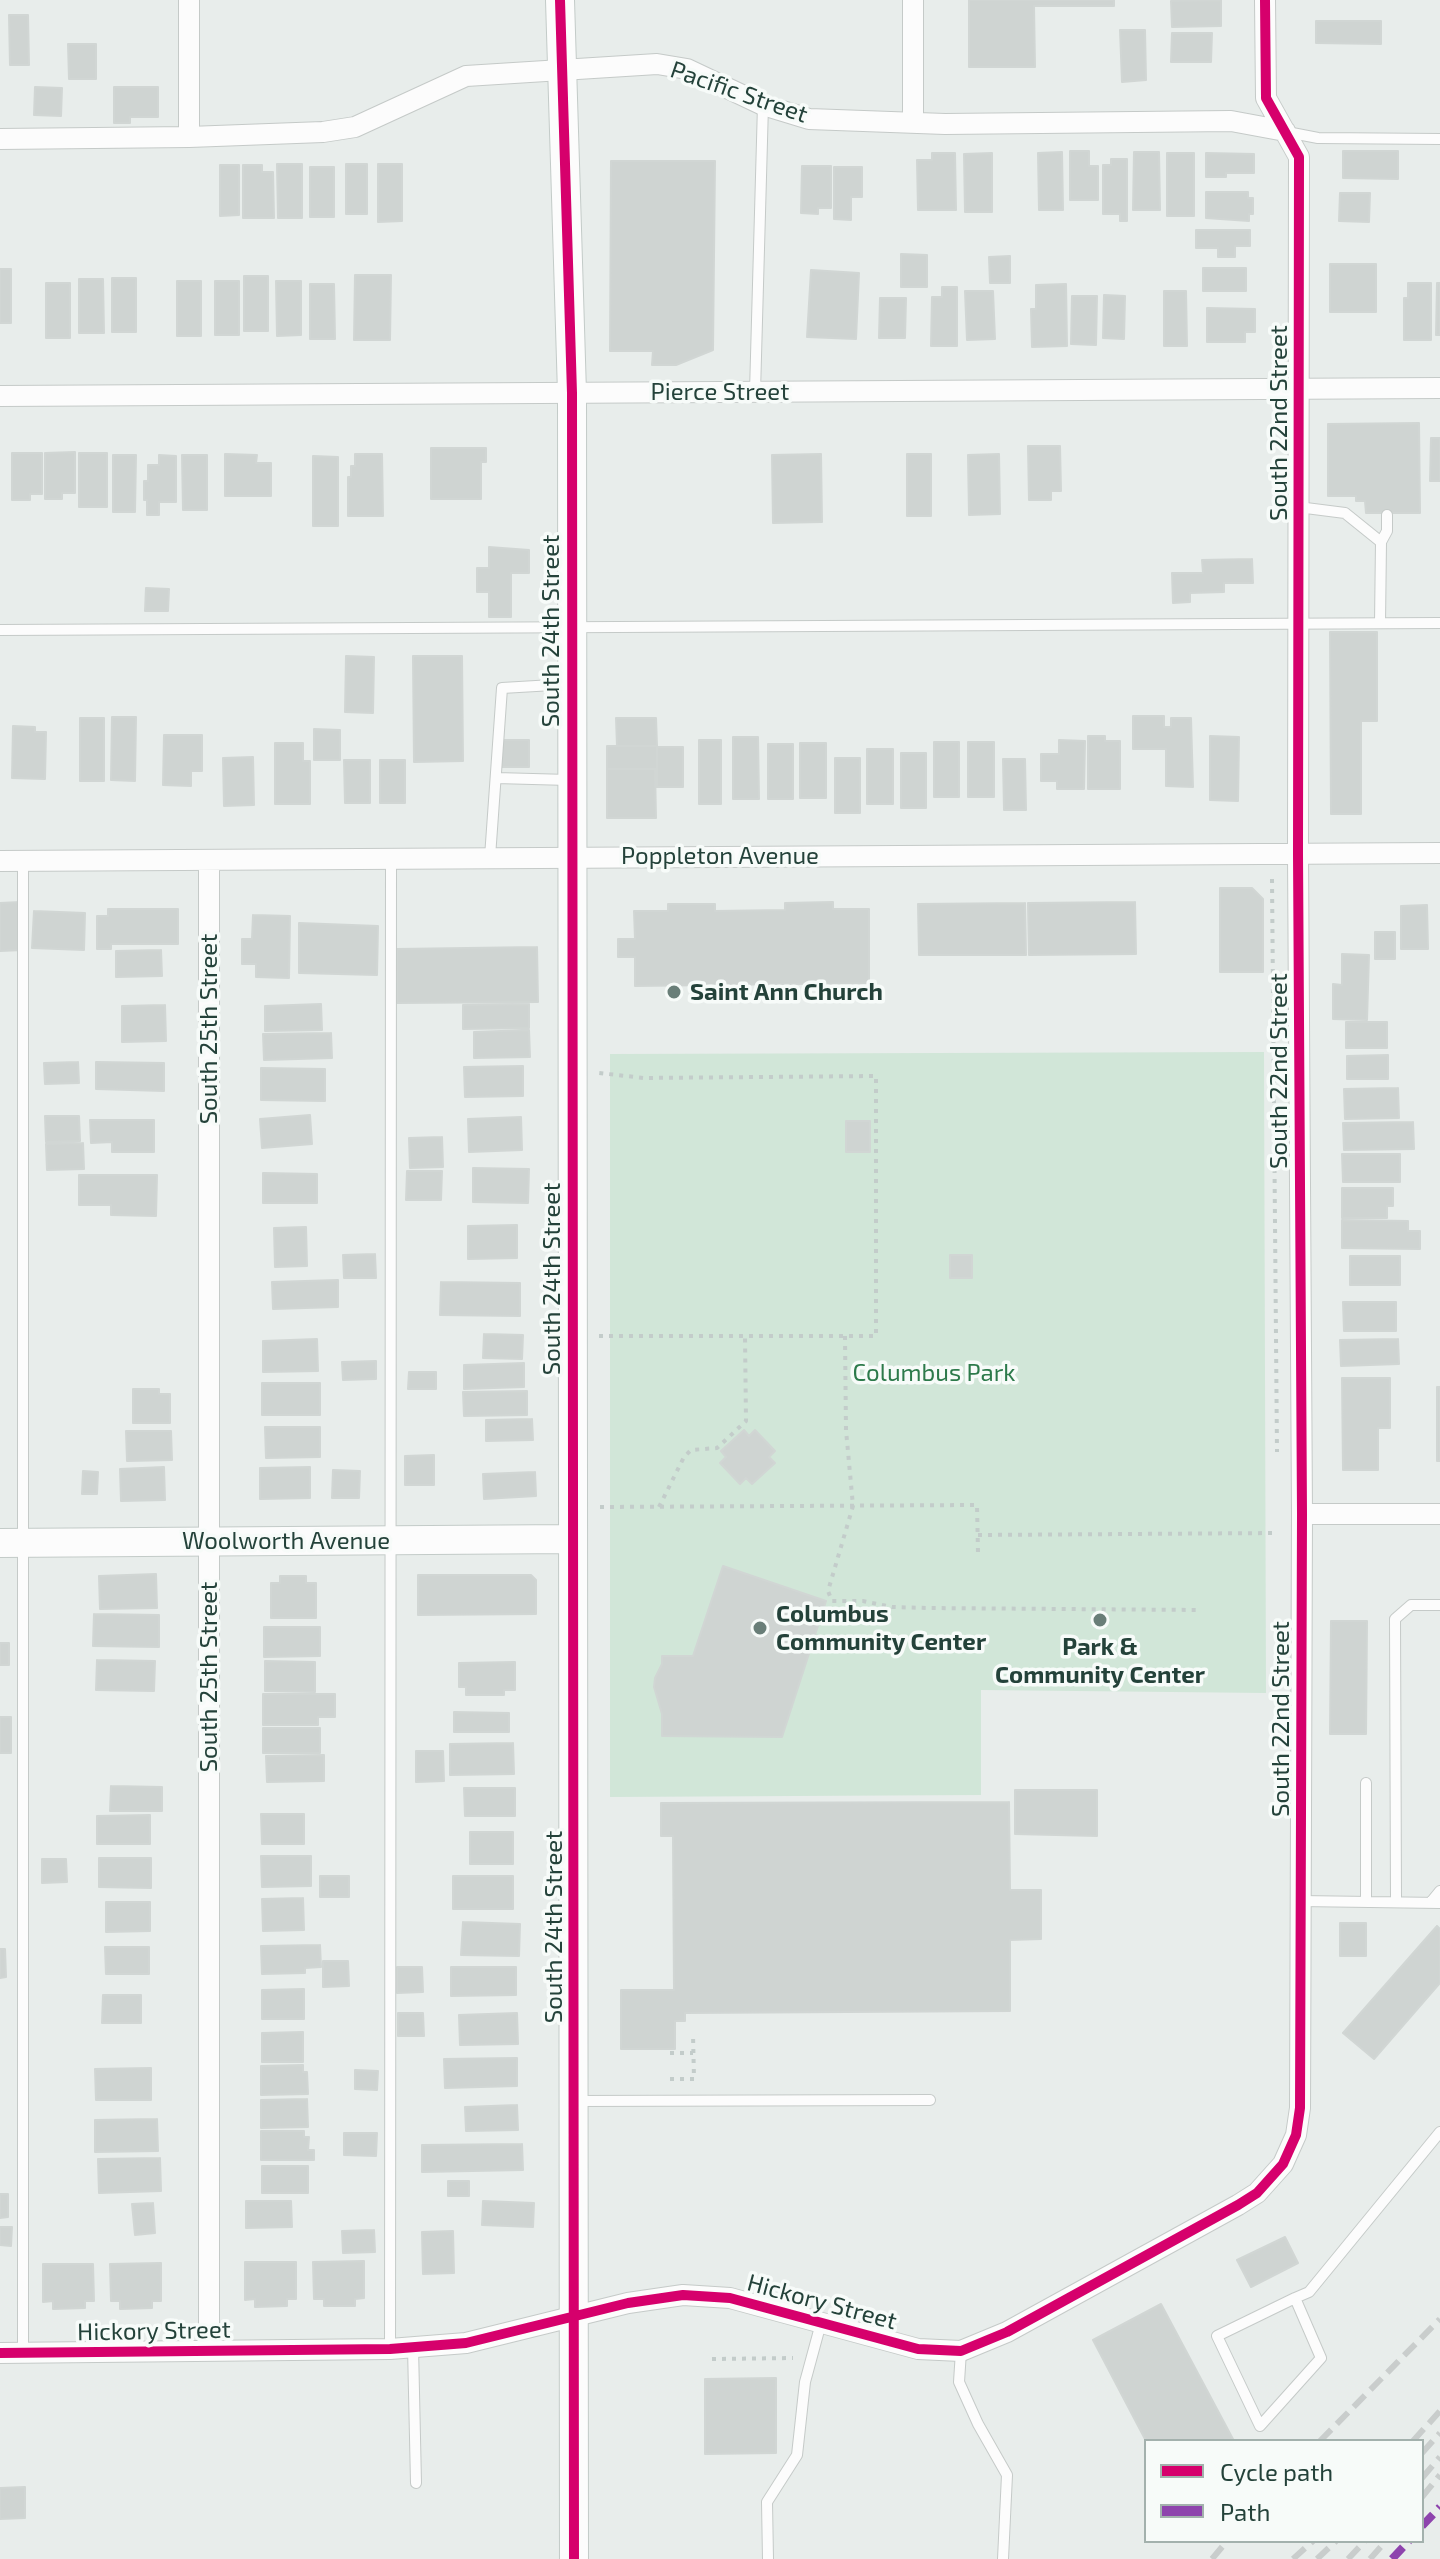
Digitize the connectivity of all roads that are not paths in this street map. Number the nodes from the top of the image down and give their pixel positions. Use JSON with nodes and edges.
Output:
{"nodes":[{"id":1,"x":189,"y":0,"type":"edge"},
{"id":2,"x":560,"y":0,"type":"edge"},
{"id":3,"x":913,"y":0,"type":"edge"},
{"id":4,"x":1265,"y":0,"type":"edge"},
{"id":5,"x":563,"y":68,"type":"junction"},
{"id":6,"x":763,"y":105,"type":"junction"},
{"id":7,"x":913,"y":121,"type":"junction"},
{"id":8,"x":1285,"y":131,"type":"junction"},
{"id":9,"x":189,"y":137,"type":"junction"},
{"id":10,"x":0,"y":139,"type":"edge"},
{"id":11,"x":1440,"y":139,"type":"edge"},
{"id":12,"x":1299,"y":388,"type":"junction"},
{"id":13,"x":1440,"y":388,"type":"edge"},
{"id":14,"x":755,"y":392,"type":"junction"},
{"id":15,"x":572,"y":393,"type":"junction"},
{"id":16,"x":0,"y":396,"type":"edge"},
{"id":17,"x":1298,"y":507,"type":"junction"},
{"id":18,"x":1387,"y":515,"type":"dead end"},
{"id":19,"x":1381,"y":542,"type":"junction"},
{"id":20,"x":1380,"y":623,"type":"junction"},
{"id":21,"x":1440,"y":623,"type":"edge"},
{"id":22,"x":1298,"y":624,"type":"junction"},
{"id":23,"x":571,"y":628,"type":"junction"},
{"id":24,"x":0,"y":630,"type":"edge"},
{"id":25,"x":571,"y":684,"type":"junction"},
{"id":26,"x":496,"y":778,"type":"junction"},
{"id":27,"x":571,"y":780,"type":"junction"},
{"id":28,"x":1440,"y":853,"type":"edge"},
{"id":29,"x":1298,"y":854,"type":"junction"},
{"id":30,"x":490,"y":857,"type":"junction"},
{"id":31,"x":571,"y":857,"type":"junction"},
{"id":32,"x":391,"y":858,"type":"junction"},
{"id":33,"x":209,"y":860,"type":"junction"},
{"id":34,"x":0,"y":861,"type":"edge"},
{"id":35,"x":23,"y":861,"type":"junction"},
{"id":36,"x":1302,"y":1514,"type":"junction"},
{"id":37,"x":1440,"y":1514,"type":"edge"},
{"id":38,"x":573,"y":1539,"type":"junction"},
{"id":39,"x":389,"y":1540,"type":"junction"},
{"id":40,"x":209,"y":1542,"type":"junction"},
{"id":41,"x":12,"y":1543,"type":"edge"},
{"id":42,"x":1440,"y":1605,"type":"edge"},
{"id":43,"x":1366,"y":1783,"type":"dead end"},
{"id":44,"x":1440,"y":1891,"type":"edge"},
{"id":45,"x":1300,"y":1901,"type":"junction"},
{"id":46,"x":1366,"y":1902,"type":"junction"},
{"id":47,"x":1396,"y":1902,"type":"junction"},
{"id":48,"x":1435,"y":1902,"type":"edge"},
{"id":49,"x":930,"y":2100,"type":"dead end"},
{"id":50,"x":574,"y":2101,"type":"junction"},
{"id":51,"x":1440,"y":2132,"type":"edge"},
{"id":52,"x":1290,"y":2150,"type":"joint"},
{"id":53,"x":1295,"y":2298,"type":"junction"},
{"id":54,"x":575,"y":2315,"type":"junction"},
{"id":55,"x":821,"y":2323,"type":"junction"},
{"id":56,"x":413,"y":2347,"type":"junction"},
{"id":57,"x":390,"y":2349,"type":"junction"},
{"id":58,"x":209,"y":2351,"type":"junction"},
{"id":59,"x":961,"y":2351,"type":"junction"},
{"id":60,"x":0,"y":2353,"type":"edge"},
{"id":61,"x":23,"y":2353,"type":"junction"},
{"id":62,"x":416,"y":2483,"type":"dead end"},
{"id":63,"x":574,"y":2559,"type":"edge"},
{"id":64,"x":768,"y":2559,"type":"edge"},
{"id":65,"x":1003,"y":2559,"type":"edge"}],
"edges":[{"from":1,"to":9,"type":"street"},
{"from":2,"to":5,"type":"main road","name":"South 24th Street"},
{"from":3,"to":7,"type":"street"},
{"from":4,"to":8,"type":"street","name":"South 22nd Street"},
{"from":5,"to":6,"type":"street","name":"Pacific Street"},
{"from":5,"to":9,"type":"street","name":"Pacific Street"},
{"from":5,"to":15,"type":"main road","name":"South 24th Street"},
{"from":6,"to":7,"type":"street","name":"Pacific Street"},
{"from":6,"to":14,"type":"lane"},
{"from":7,"to":8,"type":"street","name":"Pacific Street"},
{"from":8,"to":11,"type":"lane","name":"Pacific Street"},
{"from":8,"to":12,"type":"street","name":"South 22nd Street"},
{"from":9,"to":10,"type":"street","name":"Pacific Street"},
{"from":12,"to":13,"type":"street","name":"Pierce Street"},
{"from":12,"to":14,"type":"street","name":"Pierce Street"},
{"from":12,"to":17,"type":"street","name":"South 22nd Street"},
{"from":14,"to":15,"type":"street","name":"Pierce Street"},
{"from":15,"to":16,"type":"street","name":"Pierce Street"},
{"from":15,"to":23,"type":"main road","name":"South 24th Street"},
{"from":17,"to":19,"type":"lane"},
{"from":17,"to":22,"type":"street","name":"South 22nd Street"},
{"from":18,"to":19,"type":"lane"},
{"from":19,"to":20,"type":"lane"},
{"from":20,"to":21,"type":"lane"},
{"from":20,"to":22,"type":"lane"},
{"from":22,"to":23,"type":"lane"},
{"from":22,"to":29,"type":"street","name":"South 22nd Street"},
{"from":23,"to":24,"type":"lane"},
{"from":23,"to":25,"type":"main road","name":"South 24th Street"},
{"from":25,"to":26,"type":"lane"},
{"from":25,"to":27,"type":"main road","name":"South 24th Street"},
{"from":26,"to":27,"type":"lane"},
{"from":26,"to":30,"type":"lane"},
{"from":27,"to":31,"type":"main road","name":"South 24th Street"},
{"from":28,"to":29,"type":"street","name":"Poppleton Avenue"},
{"from":29,"to":31,"type":"street","name":"Poppleton Avenue"},
{"from":29,"to":36,"type":"street","name":"South 22nd Street"},
{"from":30,"to":31,"type":"street","name":"Poppleton Avenue"},
{"from":30,"to":32,"type":"street","name":"Poppleton Avenue"},
{"from":31,"to":38,"type":"main road","name":"South 24th Street"},
{"from":32,"to":33,"type":"street","name":"Poppleton Avenue"},
{"from":32,"to":39,"type":"lane"},
{"from":33,"to":35,"type":"street","name":"Poppleton Avenue"},
{"from":33,"to":40,"type":"street","name":"South 25th Street"},
{"from":34,"to":35,"type":"street","name":"Poppleton Avenue"},
{"from":35,"to":41,"type":"lane"},
{"from":36,"to":37,"type":"street"},
{"from":36,"to":45,"type":"street","name":"South 22nd Street"},
{"from":38,"to":39,"type":"main road","name":"Woolworth Avenue"},
{"from":38,"to":50,"type":"main road","name":"South 24th Street"},
{"from":39,"to":40,"type":"main road","name":"Woolworth Avenue"},
{"from":39,"to":57,"type":"lane"},
{"from":40,"to":41,"type":"main road","name":"Woolworth Avenue"},
{"from":40,"to":58,"type":"street","name":"South 25th Street"},
{"from":41,"to":61,"type":"lane"},
{"from":42,"to":47,"type":"lane"},
{"from":43,"to":46,"type":"lane"},
{"from":44,"to":48,"type":"lane"},
{"from":45,"to":46,"type":"lane"},
{"from":45,"to":52,"type":"street","name":"South 22nd Street"},
{"from":46,"to":47,"type":"lane"},
{"from":47,"to":48,"type":"lane"},
{"from":49,"to":50,"type":"lane"},
{"from":50,"to":54,"type":"main road","name":"South 24th Street"},
{"from":51,"to":53,"type":"lane"},
{"from":52,"to":59,"type":"street","name":"Hickory Street"},
{"from":53,"to":53,"type":"lane"},
{"from":54,"to":55,"type":"street","name":"Hickory Street"},
{"from":54,"to":56,"type":"street","name":"Hickory Street"},
{"from":54,"to":63,"type":"main road","name":"South 24th Street"},
{"from":55,"to":59,"type":"street","name":"Hickory Street"},
{"from":55,"to":64,"type":"lane"},
{"from":56,"to":57,"type":"street","name":"Hickory Street"},
{"from":56,"to":62,"type":"lane"},
{"from":57,"to":58,"type":"street","name":"Hickory Street"},
{"from":58,"to":61,"type":"street","name":"Hickory Street"},
{"from":59,"to":65,"type":"lane"},
{"from":60,"to":61,"type":"street","name":"Hickory Street"}]}
